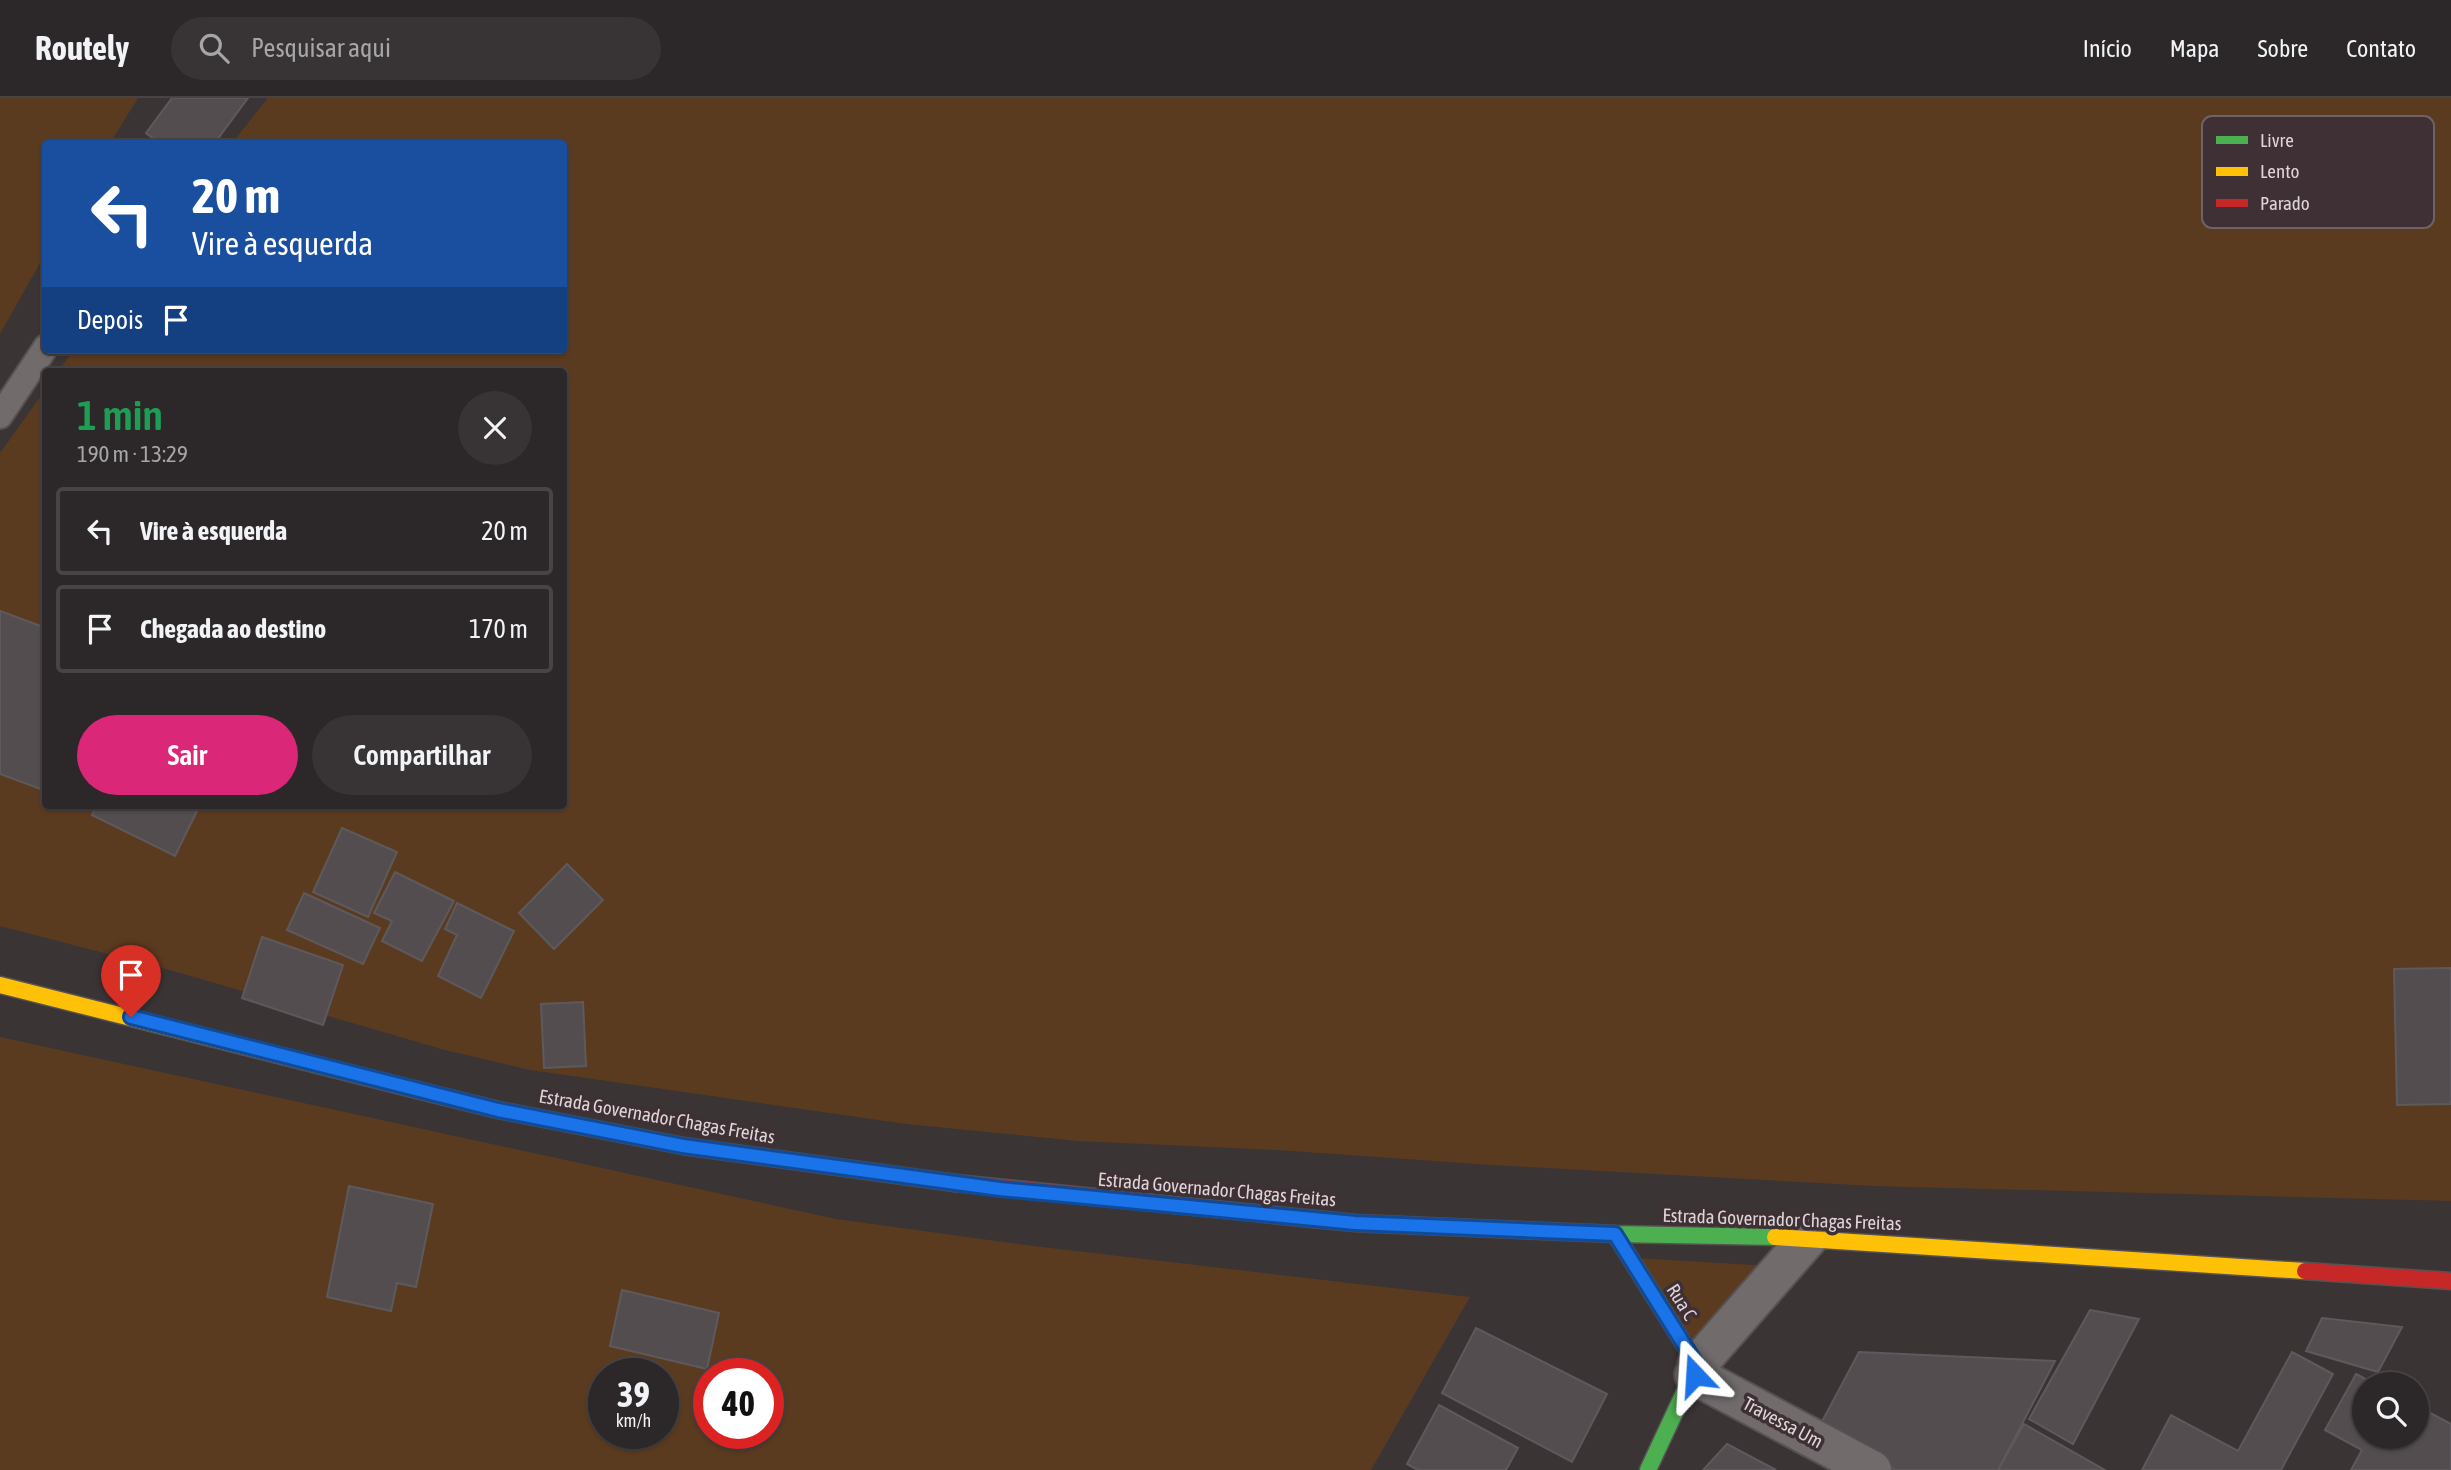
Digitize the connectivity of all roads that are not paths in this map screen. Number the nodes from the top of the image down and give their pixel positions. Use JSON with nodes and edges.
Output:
{"nodes":[{"id":1,"x":42,"y":353,"type":"edge"},
{"id":2,"x":0,"y":416,"type":"edge"},
{"id":3,"x":0,"y":985,"type":"edge"},
{"id":4,"x":1615,"y":1234,"type":"junction"},
{"id":5,"x":1808,"y":1238,"type":"junction"},
{"id":6,"x":2451,"y":1281,"type":"edge"},
{"id":7,"x":1696,"y":1370,"type":"junction"},
{"id":8,"x":1648,"y":1470,"type":"edge"},
{"id":9,"x":1872,"y":1470,"type":"edge"}],
"edges":[{"from":1,"to":2,"type":"lane"},
{"from":3,"to":4,"type":"main road","name":"Estrada Governador Chagas Freitas"},
{"from":4,"to":5,"type":"main road","name":"Estrada Governador Chagas Freitas"},
{"from":4,"to":7,"type":"main road","name":"Rua C"},
{"from":5,"to":6,"type":"main road","name":"Estrada Governador Chagas Freitas"},
{"from":5,"to":7,"type":"street"},
{"from":7,"to":8,"type":"main road"},
{"from":7,"to":9,"type":"street","name":"Travessa Um"}]}
